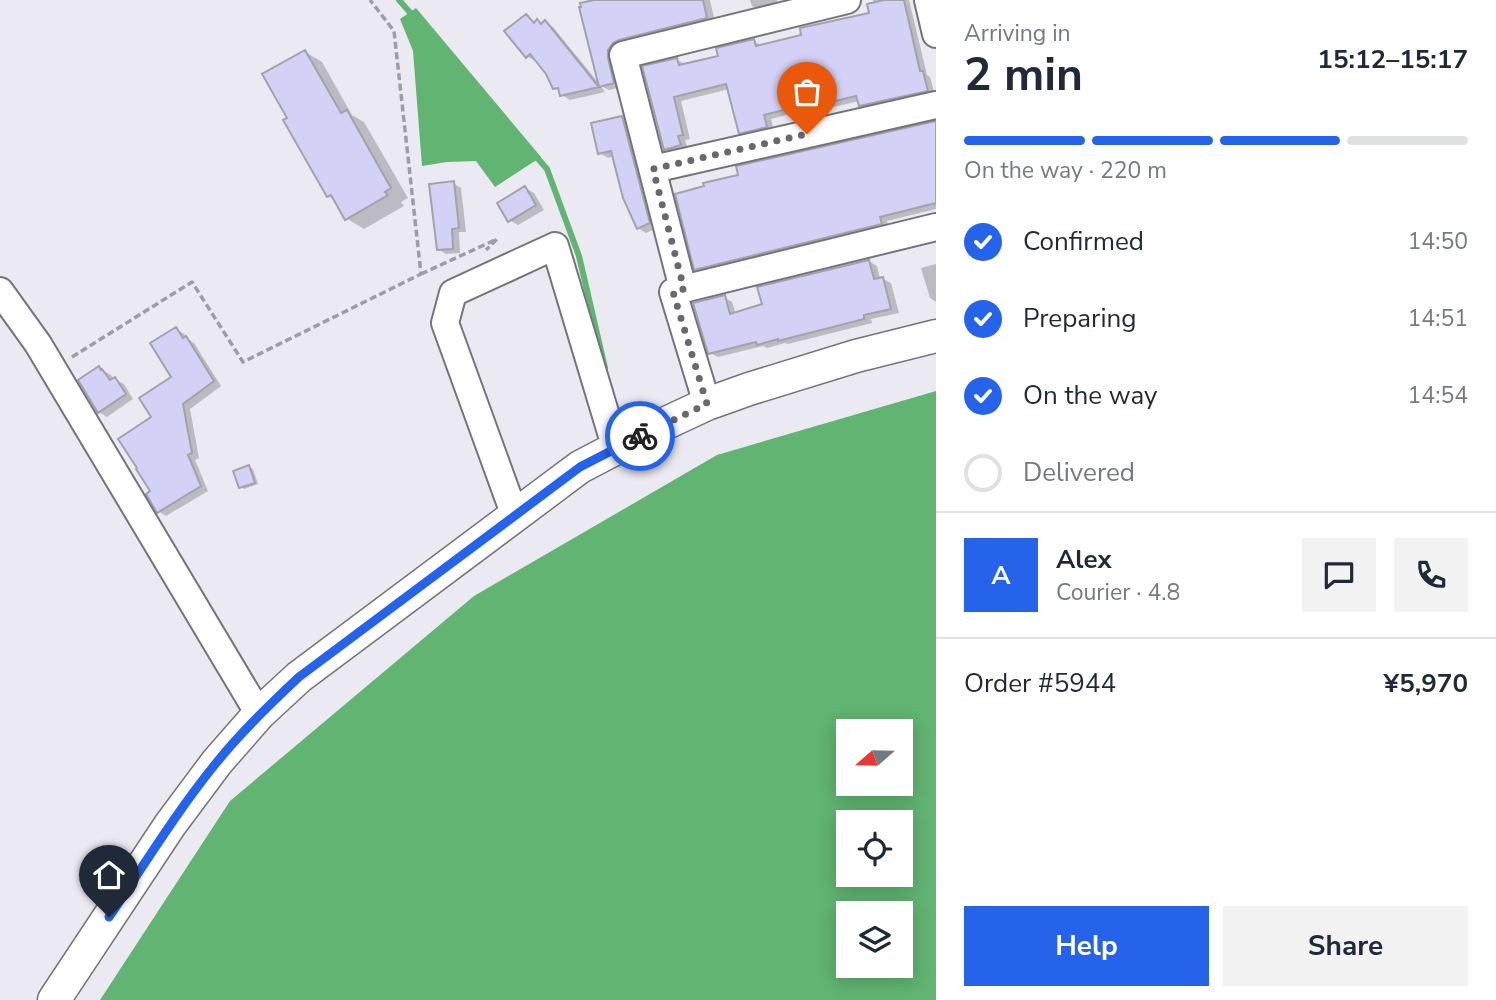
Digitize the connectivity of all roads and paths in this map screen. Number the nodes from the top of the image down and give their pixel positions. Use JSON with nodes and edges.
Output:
{"nodes":[{"id":1,"x":370,"y":0,"type":"edge"},
{"id":2,"x":847,"y":0,"type":"edge"},
{"id":3,"x":928,"y":0,"type":"edge"},
{"id":4,"x":936,"y":34,"type":"edge"},
{"id":5,"x":936,"y":105,"type":"edge"},
{"id":6,"x":653,"y":169,"type":"junction"},
{"id":7,"x":936,"y":227,"type":"edge"},
{"id":8,"x":684,"y":289,"type":"junction"},
{"id":9,"x":0,"y":291,"type":"edge"},
{"id":10,"x":936,"y":336,"type":"edge"},
{"id":11,"x":53,"y":369,"type":"junction"},
{"id":12,"x":707,"y":404,"type":"junction"},
{"id":13,"x":615,"y":449,"type":"junction"},
{"id":14,"x":515,"y":516,"type":"junction"},
{"id":15,"x":259,"y":714,"type":"junction"},
{"id":16,"x":54,"y":1000,"type":"edge"}],
"edges":[{"from":1,"to":11,"type":"path"},
{"from":2,"to":6,"type":"street"},
{"from":3,"to":4,"type":"street"},
{"from":5,"to":6,"type":"street"},
{"from":6,"to":8,"type":"street"},
{"from":7,"to":8,"type":"street"},
{"from":8,"to":12,"type":"street"},
{"from":9,"to":11,"type":"street"},
{"from":10,"to":12,"type":"street"},
{"from":11,"to":15,"type":"street"},
{"from":12,"to":13,"type":"street"},
{"from":13,"to":14,"type":"street"},
{"from":13,"to":14,"type":"street"},
{"from":14,"to":15,"type":"street"},
{"from":15,"to":16,"type":"street"}]}
